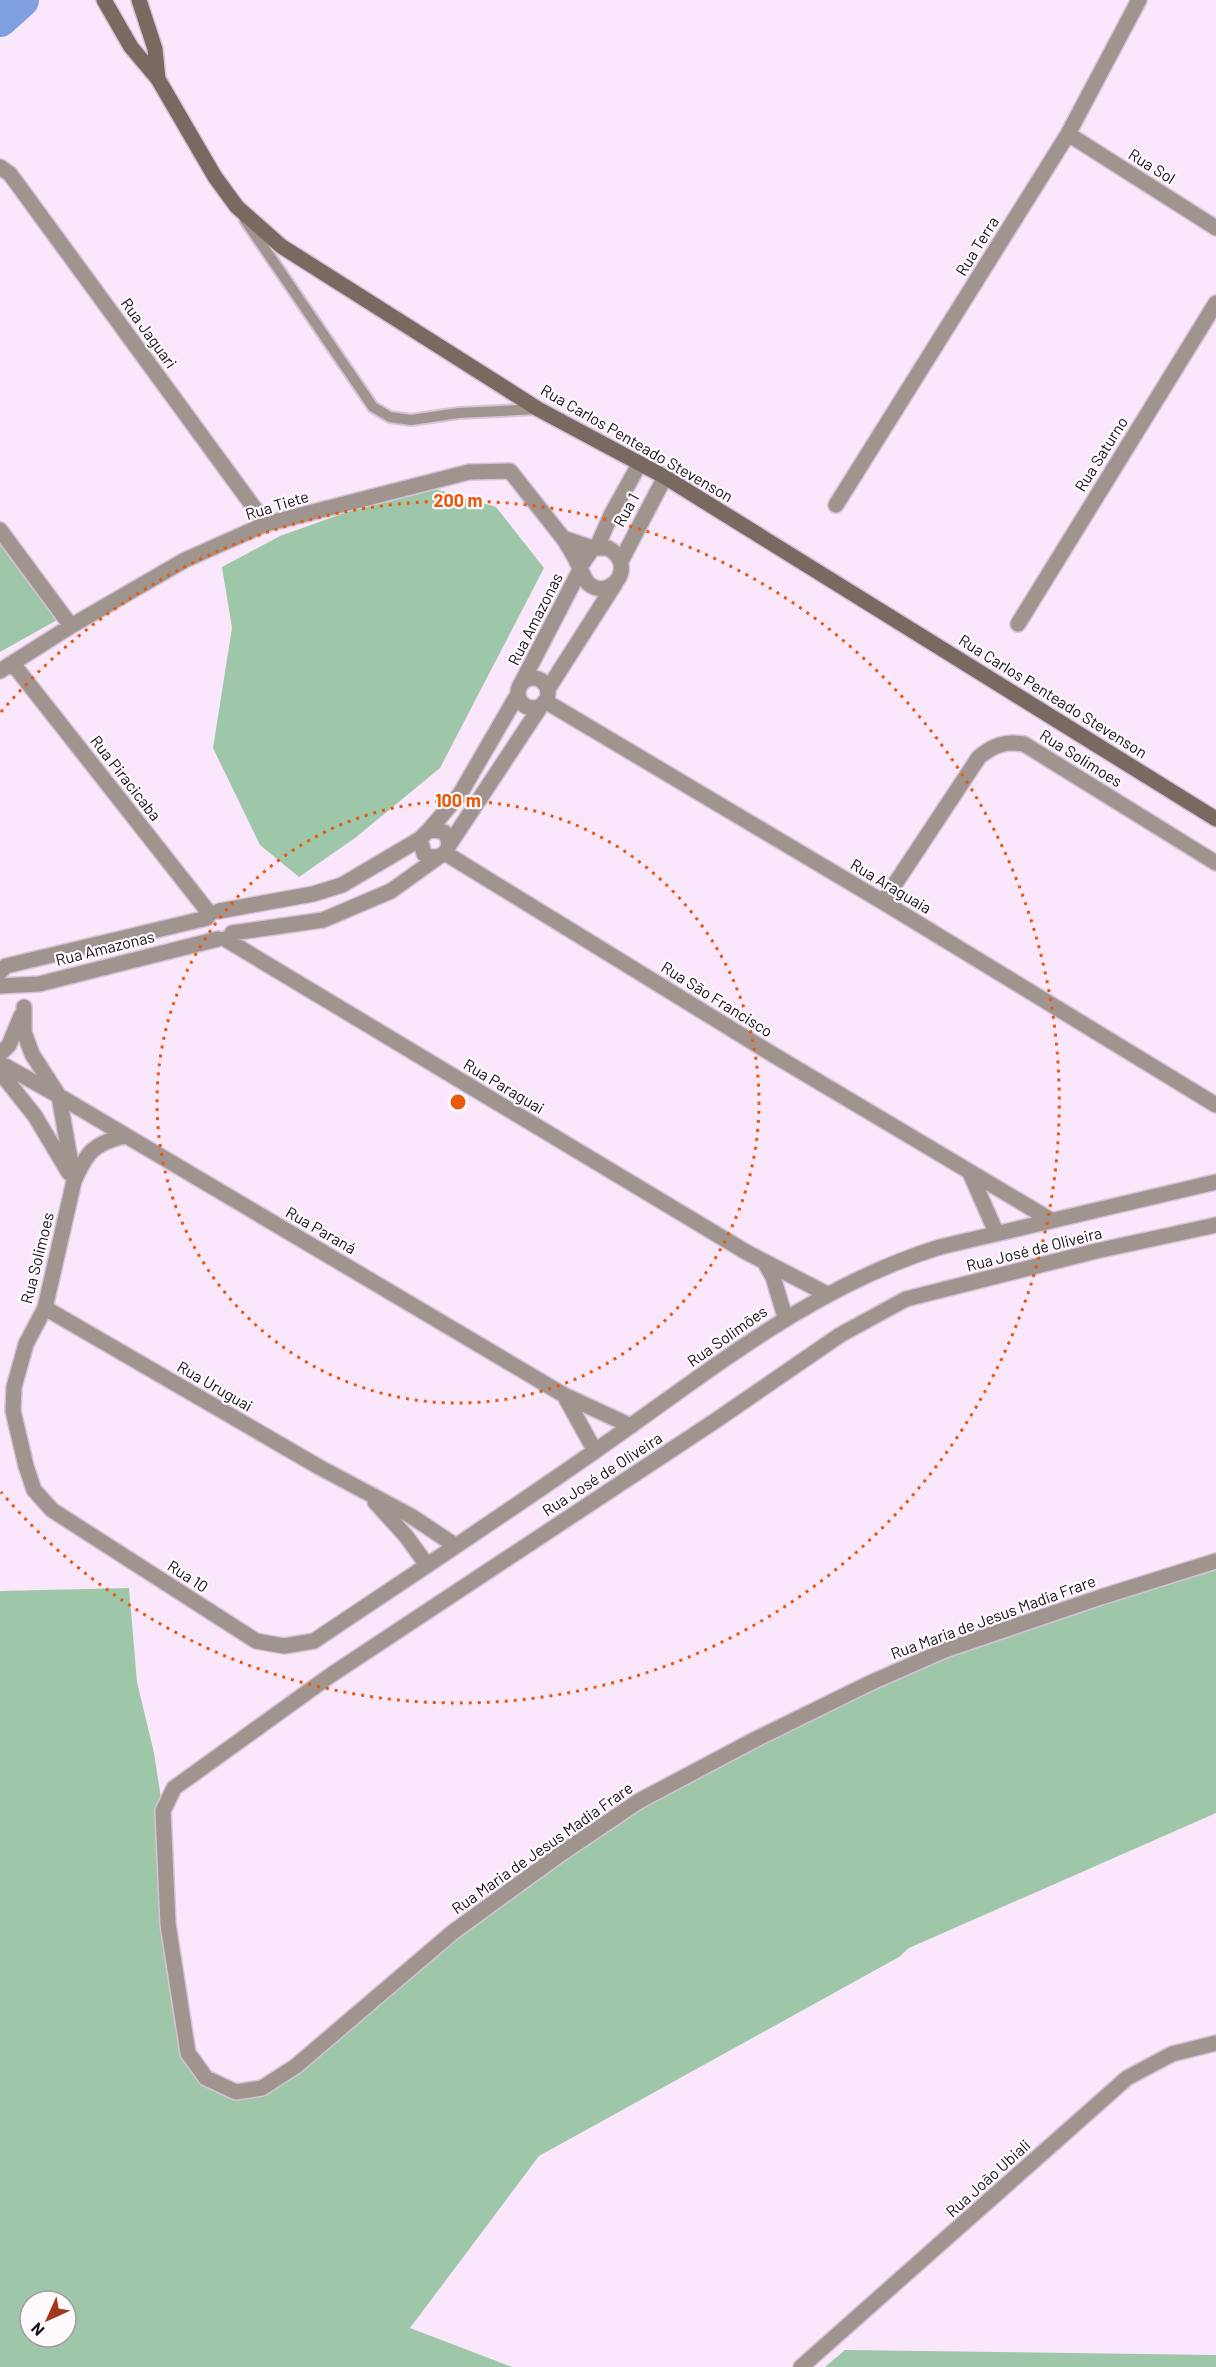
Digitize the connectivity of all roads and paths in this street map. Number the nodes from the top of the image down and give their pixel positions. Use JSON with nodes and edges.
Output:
{"nodes":[{"id":1,"x":104,"y":0,"type":"edge"},
{"id":2,"x":1139,"y":0,"type":"edge"},
{"id":3,"x":143,"y":4,"type":"edge"},
{"id":4,"x":158,"y":79,"type":"junction"},
{"id":5,"x":1068,"y":134,"type":"junction"},
{"id":6,"x":0,"y":167,"type":"edge"},
{"id":7,"x":237,"y":207,"type":"junction"},
{"id":8,"x":1216,"y":228,"type":"edge"},
{"id":9,"x":1216,"y":303,"type":"edge"},
{"id":10,"x":538,"y":409,"type":"junction"},
{"id":11,"x":640,"y":463,"type":"junction"},
{"id":12,"x":665,"y":477,"type":"junction"},
{"id":13,"x":836,"y":505,"type":"dead end"},
{"id":14,"x":266,"y":524,"type":"junction"},
{"id":15,"x":0,"y":530,"type":"edge"},
{"id":16,"x":563,"y":538,"type":"junction"},
{"id":17,"x":595,"y":548,"type":"junction"},
{"id":18,"x":621,"y":561,"type":"junction"},
{"id":19,"x":580,"y":568,"type":"junction"},
{"id":20,"x":615,"y":584,"type":"junction"},
{"id":21,"x":1018,"y":624,"type":"dead end"},
{"id":22,"x":70,"y":626,"type":"junction"},
{"id":23,"x":7,"y":668,"type":"edge"},
{"id":24,"x":520,"y":689,"type":"junction"},
{"id":25,"x":545,"y":699,"type":"junction"},
{"id":26,"x":1216,"y":819,"type":"edge"},
{"id":27,"x":425,"y":834,"type":"junction"},
{"id":28,"x":444,"y":852,"type":"junction"},
{"id":29,"x":1216,"y":862,"type":"edge"},
{"id":30,"x":883,"y":902,"type":"junction"},
{"id":31,"x":212,"y":914,"type":"junction"},
{"id":32,"x":225,"y":937,"type":"junction"},
{"id":33,"x":2,"y":966,"type":"edge"},
{"id":34,"x":0,"y":986,"type":"edge"},
{"id":35,"x":22,"y":986,"type":"junction"},
{"id":36,"x":24,"y":1007,"type":"junction"},
{"id":37,"x":0,"y":1054,"type":"edge"},
{"id":38,"x":0,"y":1063,"type":"edge"},
{"id":39,"x":0,"y":1072,"type":"edge"},
{"id":40,"x":60,"y":1095,"type":"junction"},
{"id":41,"x":1216,"y":1105,"type":"edge"},
{"id":42,"x":124,"y":1136,"type":"junction"},
{"id":43,"x":970,"y":1173,"type":"junction"},
{"id":44,"x":74,"y":1180,"type":"junction"},
{"id":45,"x":1216,"y":1182,"type":"edge"},
{"id":46,"x":1051,"y":1220,"type":"junction"},
{"id":47,"x":1216,"y":1225,"type":"edge"},
{"id":48,"x":996,"y":1232,"type":"junction"},
{"id":49,"x":765,"y":1263,"type":"junction"},
{"id":50,"x":827,"y":1294,"type":"junction"},
{"id":51,"x":45,"y":1308,"type":"junction"},
{"id":52,"x":785,"y":1317,"type":"junction"},
{"id":53,"x":564,"y":1395,"type":"junction"},
{"id":54,"x":631,"y":1426,"type":"junction"},
{"id":55,"x":595,"y":1451,"type":"junction"},
{"id":56,"x":367,"y":1494,"type":"junction"},
{"id":57,"x":52,"y":1510,"type":"joint"},
{"id":58,"x":456,"y":1546,"type":"junction"},
{"id":59,"x":1216,"y":1561,"type":"edge"},
{"id":60,"x":427,"y":1565,"type":"junction"},
{"id":61,"x":314,"y":1641,"type":"joint"},
{"id":62,"x":168,"y":1923,"type":"joint"},
{"id":63,"x":1216,"y":2043,"type":"edge"},
{"id":64,"x":801,"y":2367,"type":"edge"}],
"edges":[{"from":1,"to":4,"type":"street","name":"Rua Carlos Penteado Stevenson"},
{"from":2,"to":5,"type":"street","name":"Rua Terra"},
{"from":3,"to":4,"type":"street","name":"Rua Carlos Penteado Stevenson"},
{"from":4,"to":7,"type":"street","name":"Rua Carlos Penteado Stevenson"},
{"from":5,"to":8,"type":"street","name":"Rua Sol"},
{"from":5,"to":13,"type":"street","name":"Rua Terra"},
{"from":6,"to":14,"type":"street","name":"Rua Jaguari"},
{"from":7,"to":10,"type":"street","name":"Rua Carlos Penteado Stevenson"},
{"from":7,"to":10,"type":"lane"},
{"from":9,"to":21,"type":"street","name":"Rua Saturno"},
{"from":10,"to":11,"type":"street","name":"Rua Carlos Penteado Stevenson"},
{"from":11,"to":12,"type":"street","name":"Rua Carlos Penteado Stevenson"},
{"from":11,"to":17,"type":"street","name":"Rua 1"},
{"from":12,"to":18,"type":"street","name":"Rua 1"},
{"from":12,"to":26,"type":"street","name":"Rua Carlos Penteado Stevenson"},
{"from":14,"to":16,"type":"street","name":"Rua Tiete"},
{"from":14,"to":22,"type":"street","name":"Rua Tiete"},
{"from":15,"to":22,"type":"street"},
{"from":16,"to":17,"type":"street"},
{"from":16,"to":19,"type":"street","name":"Rua Tiete"},
{"from":17,"to":18,"type":"street"},
{"from":17,"to":19,"type":"street"},
{"from":18,"to":20,"type":"street"},
{"from":19,"to":20,"type":"street"},
{"from":19,"to":24,"type":"street","name":"Rua Amazonas"},
{"from":20,"to":25,"type":"street","name":"Rua Amazonas"},
{"from":22,"to":23,"type":"street","name":"Rua Tiete"},
{"from":23,"to":31,"type":"street","name":"Rua Piracicaba"},
{"from":24,"to":25,"type":"street"},
{"from":24,"to":25,"type":"street"},
{"from":24,"to":27,"type":"street","name":"Rua Amazonas"},
{"from":25,"to":28,"type":"street","name":"Rua Amazonas"},
{"from":25,"to":30,"type":"street","name":"Rua Araguaia"},
{"from":27,"to":28,"type":"street"},
{"from":27,"to":28,"type":"street"},
{"from":27,"to":31,"type":"street","name":"Rua Amazonas"},
{"from":28,"to":32,"type":"street","name":"Rua Amazonas"},
{"from":28,"to":43,"type":"street","name":"Rua São Francisco"},
{"from":29,"to":30,"type":"street","name":"Rua Solimoes"},
{"from":30,"to":41,"type":"street","name":"Rua Araguaia"},
{"from":31,"to":32,"type":"street"},
{"from":31,"to":32,"type":"street"},
{"from":31,"to":33,"type":"street","name":"Rua Amazonas"},
{"from":32,"to":35,"type":"street","name":"Rua Amazonas"},
{"from":32,"to":49,"type":"street","name":"Rua Paraguai"},
{"from":33,"to":35,"type":"street"},
{"from":34,"to":35,"type":"street","name":"Rua Amazonas"},
{"from":35,"to":36,"type":"street","name":"Rua Paraná"},
{"from":36,"to":37,"type":"street"},
{"from":36,"to":40,"type":"street","name":"Rua Paraná"},
{"from":38,"to":40,"type":"street","name":"Rua Paraná"},
{"from":39,"to":44,"type":"street"},
{"from":40,"to":42,"type":"street","name":"Rua Paraná"},
{"from":40,"to":44,"type":"street","name":"Rua Solimoes"},
{"from":42,"to":44,"type":"street"},
{"from":42,"to":53,"type":"street","name":"Rua Paraná"},
{"from":43,"to":46,"type":"street","name":"Rua São Francisco"},
{"from":43,"to":48,"type":"street"},
{"from":44,"to":51,"type":"street","name":"Rua Solimoes"},
{"from":45,"to":46,"type":"street","name":"Rua Solimões"},
{"from":46,"to":48,"type":"street","name":"Rua Solimões"},
{"from":47,"to":62,"type":"street","name":"Rua José de Oliveira"},
{"from":48,"to":50,"type":"street","name":"Rua Solimões"},
{"from":49,"to":50,"type":"street","name":"Rua Paraguai"},
{"from":49,"to":52,"type":"street"},
{"from":50,"to":52,"type":"street","name":"Rua Solimões"},
{"from":51,"to":56,"type":"street","name":"Rua Uruguai"},
{"from":51,"to":57,"type":"street","name":"Rua Solimoes"},
{"from":52,"to":54,"type":"street","name":"Rua Solimões"},
{"from":53,"to":54,"type":"street","name":"Rua Paraná"},
{"from":53,"to":55,"type":"street"},
{"from":54,"to":55,"type":"street","name":"Rua Solimões"},
{"from":55,"to":58,"type":"street","name":"Rua Solimões"},
{"from":56,"to":58,"type":"street","name":"Rua Uruguai"},
{"from":56,"to":60,"type":"street","name":"Rua Uruguai"},
{"from":57,"to":61,"type":"street","name":"Rua 10"},
{"from":58,"to":60,"type":"street","name":"Rua Solimões"},
{"from":59,"to":62,"type":"street","name":"Rua Maria de Jesus Madia Frare"},
{"from":60,"to":61,"type":"street","name":"Rua Solimões"},
{"from":63,"to":64,"type":"street","name":"Rua João Ubiali"}]}
